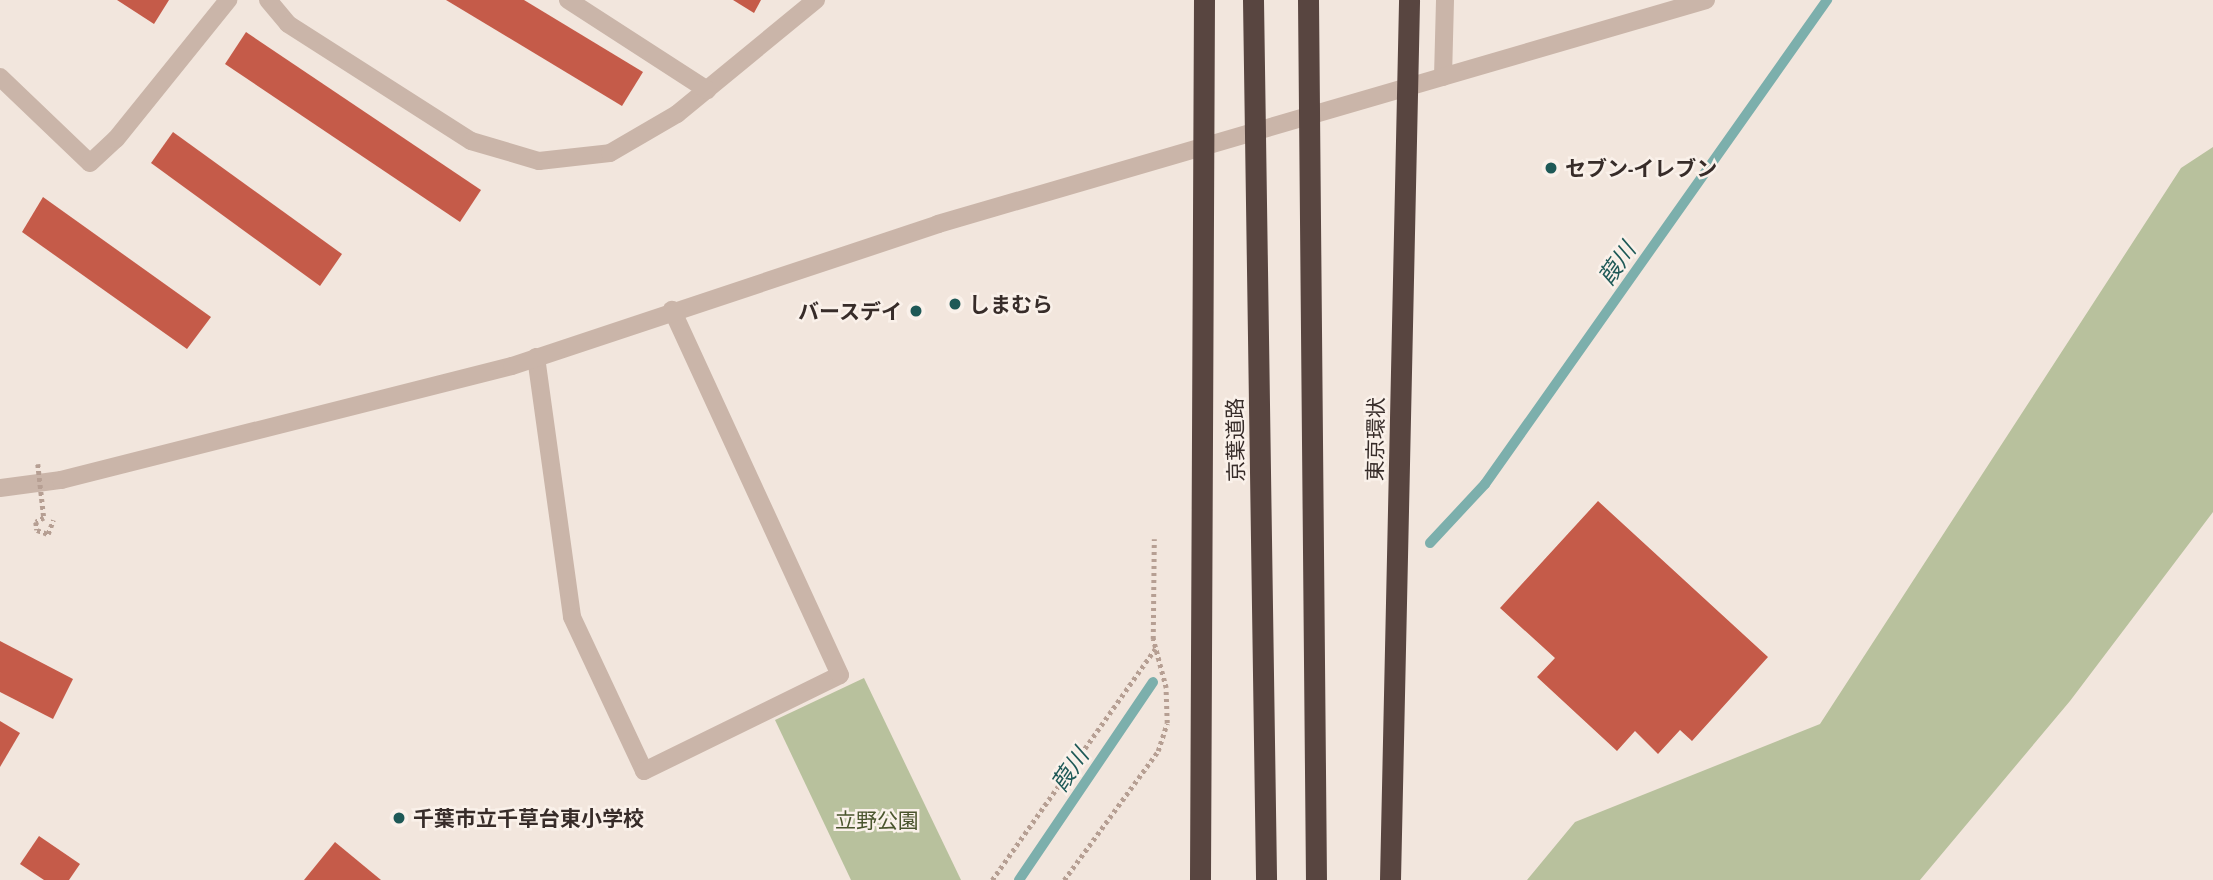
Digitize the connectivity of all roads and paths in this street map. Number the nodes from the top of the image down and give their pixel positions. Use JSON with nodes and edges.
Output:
{"nodes":[{"id":1,"x":228,"y":0,"type":"edge"},
{"id":2,"x":268,"y":0,"type":"edge"},
{"id":3,"x":568,"y":0,"type":"edge"},
{"id":4,"x":816,"y":0,"type":"edge"},
{"id":5,"x":1204,"y":0,"type":"edge"},
{"id":6,"x":1253,"y":0,"type":"edge"},
{"id":7,"x":1308,"y":0,"type":"edge"},
{"id":8,"x":1409,"y":0,"type":"edge"},
{"id":9,"x":1445,"y":0,"type":"edge"},
{"id":10,"x":1706,"y":0,"type":"edge"},
{"id":11,"x":0,"y":77,"type":"edge"},
{"id":12,"x":1443,"y":77,"type":"junction"},
{"id":13,"x":1407,"y":88,"type":"junction"},
{"id":14,"x":707,"y":90,"type":"junction"},
{"id":15,"x":1205,"y":145,"type":"junction"},
{"id":16,"x":672,"y":310,"type":"junction"},
{"id":17,"x":537,"y":357,"type":"junction"},
{"id":18,"x":38,"y":464,"type":"dead end"},
{"id":19,"x":0,"y":488,"type":"edge"},
{"id":20,"x":53,"y":520,"type":"dead end"},
{"id":21,"x":1154,"y":539,"type":"dead end"},
{"id":22,"x":1156,"y":648,"type":"junction"},
{"id":23,"x":992,"y":880,"type":"edge"},
{"id":24,"x":1064,"y":880,"type":"edge"},
{"id":25,"x":1200,"y":880,"type":"edge"},
{"id":26,"x":1266,"y":880,"type":"edge"},
{"id":27,"x":1316,"y":880,"type":"edge"},
{"id":28,"x":1390,"y":880,"type":"edge"}],
"edges":[{"from":1,"to":11,"type":"street"},
{"from":2,"to":14,"type":"street"},
{"from":3,"to":14,"type":"street"},
{"from":4,"to":14,"type":"street"},
{"from":5,"to":15,"type":"highway"},
{"from":6,"to":26,"type":"highway","name":"京葉道路","bridge":true},
{"from":7,"to":27,"type":"highway","bridge":true},
{"from":8,"to":13,"type":"highway","name":"東京環状"},
{"from":9,"to":12,"type":"street"},
{"from":10,"to":12,"type":"street"},
{"from":12,"to":13,"type":"street"},
{"from":13,"to":15,"type":"street"},
{"from":13,"to":28,"type":"highway","name":"東京環状"},
{"from":15,"to":16,"type":"street"},
{"from":15,"to":25,"type":"highway"},
{"from":16,"to":17,"type":"street"},
{"from":16,"to":17,"type":"street"},
{"from":17,"to":19,"type":"street"},
{"from":18,"to":20,"type":"path","bridge":true},
{"from":21,"to":22,"type":"path"},
{"from":22,"to":23,"type":"path"},
{"from":22,"to":24,"type":"path"}]}
